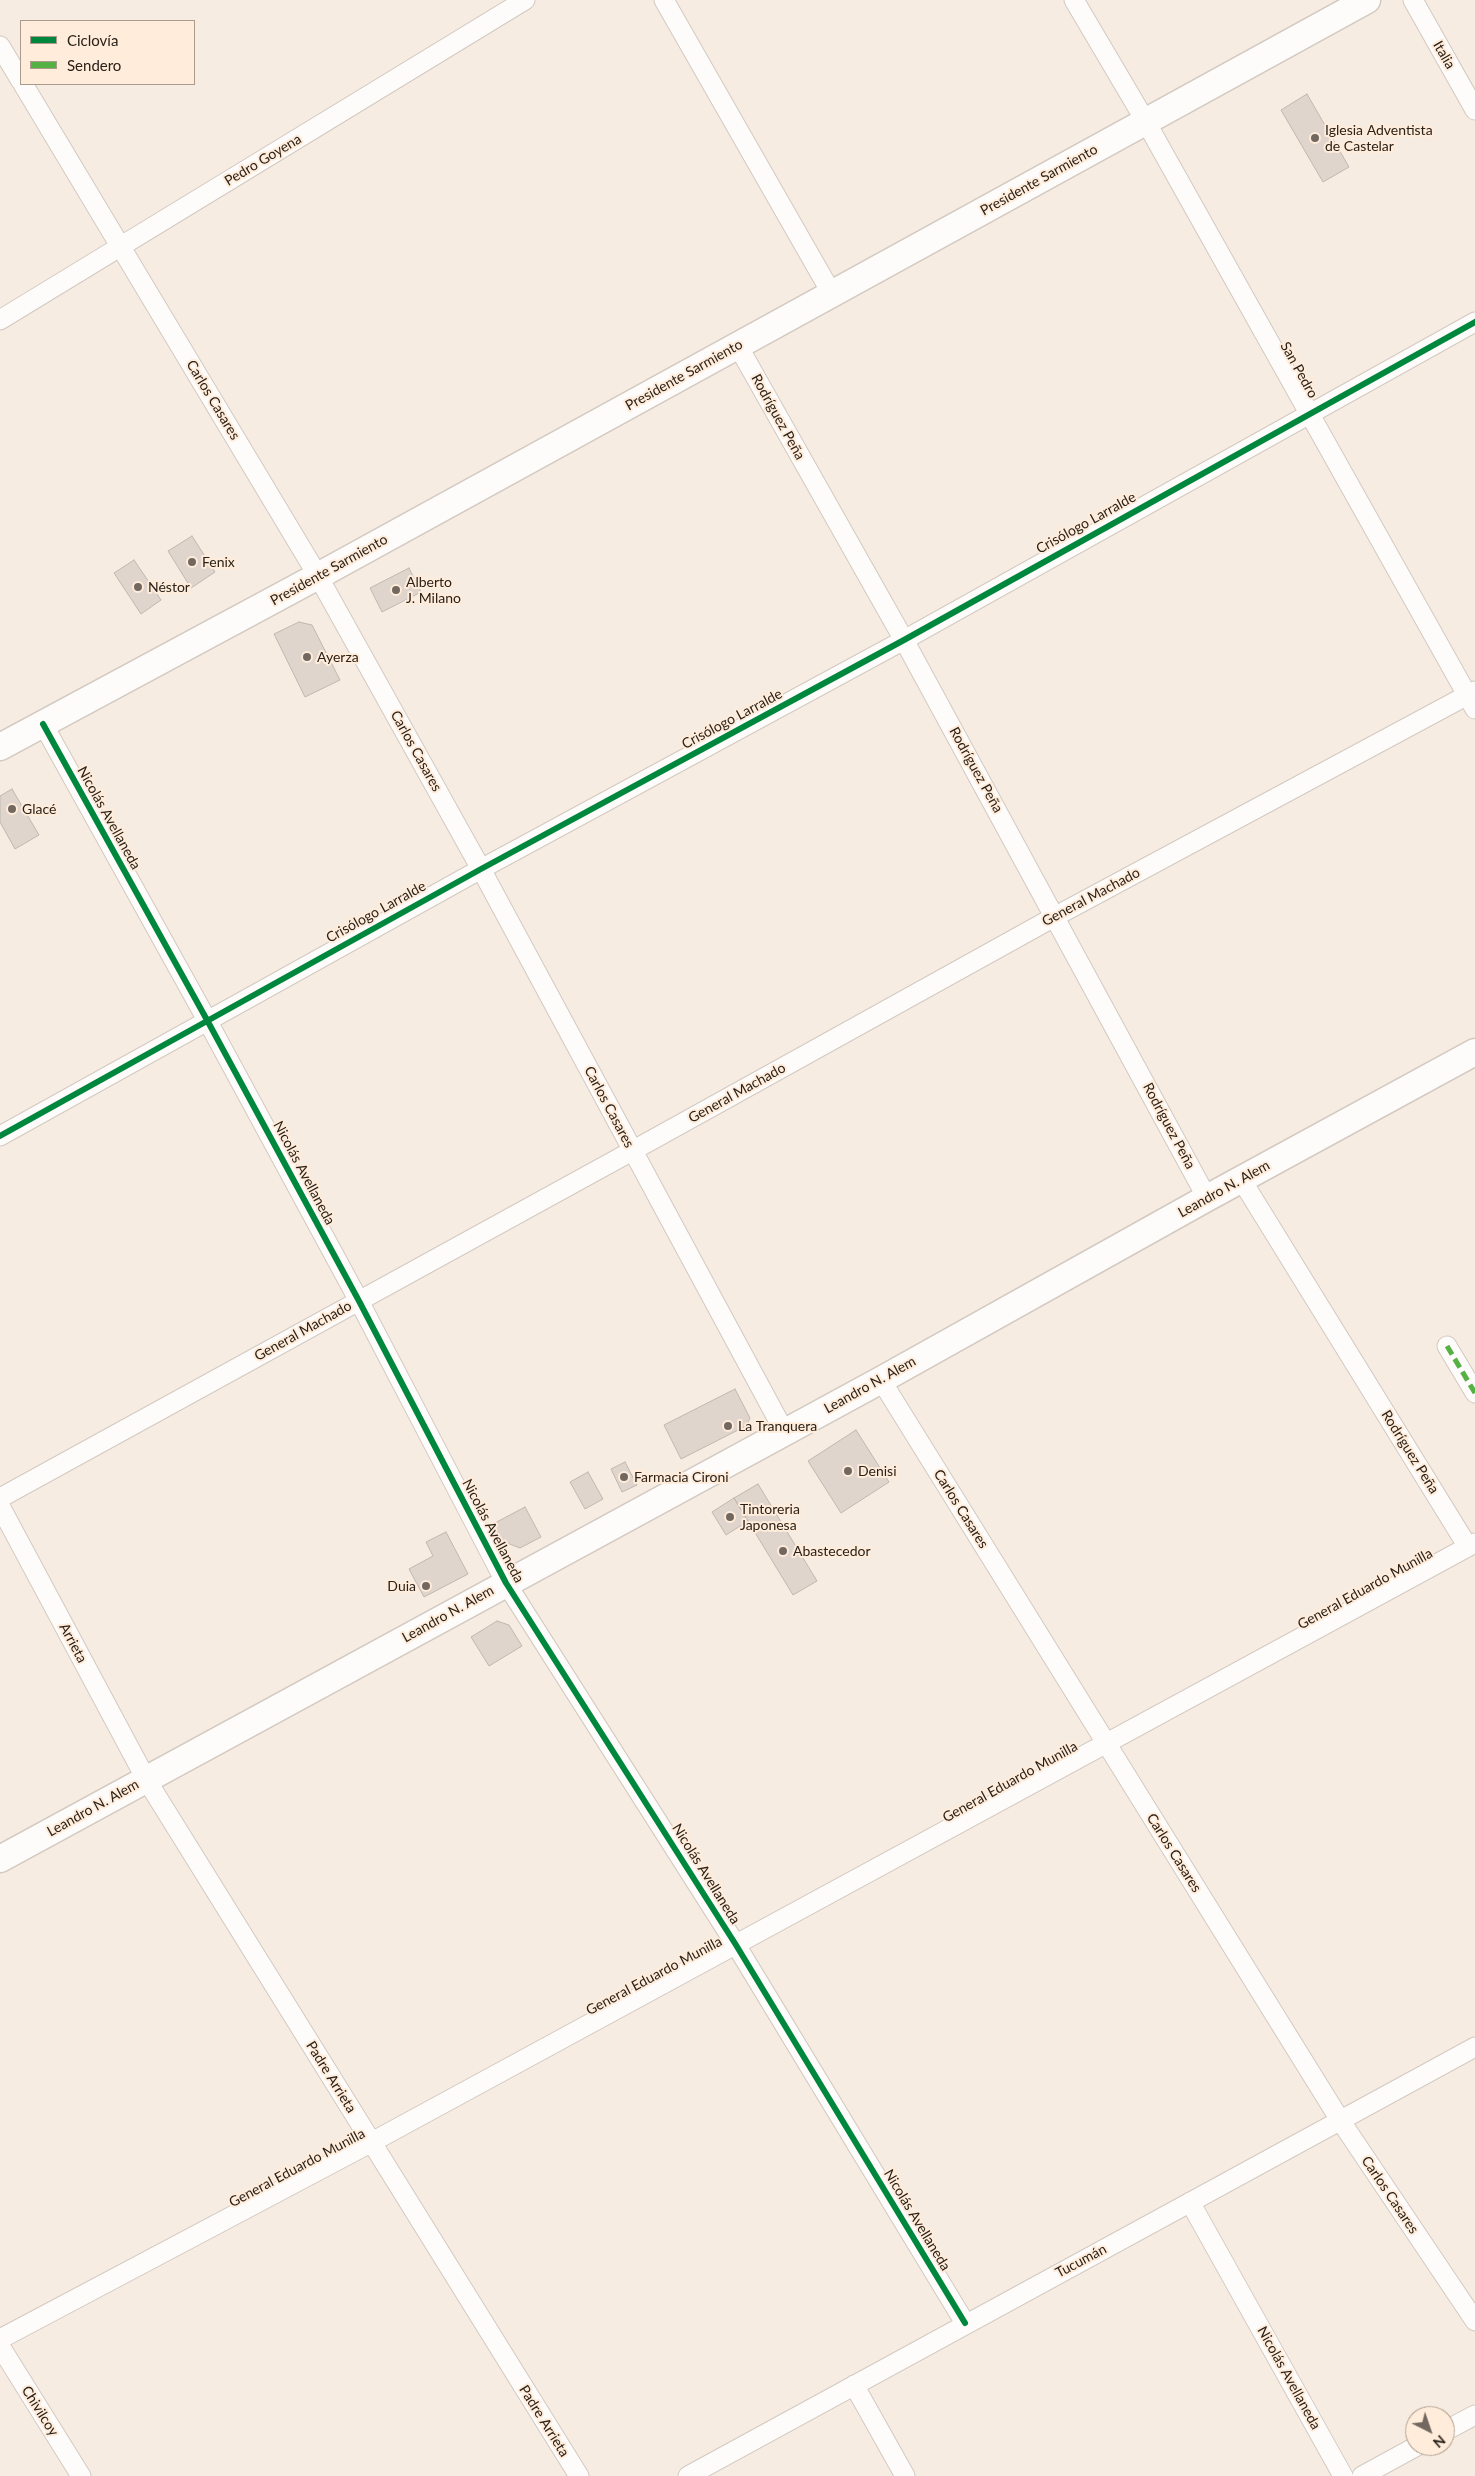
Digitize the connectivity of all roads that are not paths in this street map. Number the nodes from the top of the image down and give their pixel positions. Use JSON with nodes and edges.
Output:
{"nodes":[{"id":1,"x":526,"y":0,"type":"edge"},
{"id":2,"x":664,"y":0,"type":"edge"},
{"id":3,"x":1074,"y":0,"type":"edge"},
{"id":4,"x":1367,"y":0,"type":"edge"},
{"id":5,"x":1413,"y":0,"type":"edge"},
{"id":6,"x":0,"y":46,"type":"edge"},
{"id":7,"x":20,"y":79,"type":"edge"},
{"id":8,"x":24,"y":85,"type":"edge"},
{"id":9,"x":1475,"y":110,"type":"edge"},
{"id":10,"x":1146,"y":122,"type":"junction"},
{"id":11,"x":122,"y":247,"type":"junction"},
{"id":12,"x":832,"y":294,"type":"junction"},
{"id":13,"x":0,"y":320,"type":"edge"},
{"id":14,"x":1475,"y":322,"type":"edge"},
{"id":15,"x":738,"y":346,"type":"junction"},
{"id":16,"x":1308,"y":413,"type":"junction"},
{"id":17,"x":318,"y":576,"type":"junction"},
{"id":18,"x":904,"y":640,"type":"junction"},
{"id":19,"x":1473,"y":698,"type":"edge"},
{"id":20,"x":43,"y":724,"type":"junction"},
{"id":21,"x":0,"y":747,"type":"edge"},
{"id":22,"x":481,"y":868,"type":"junction"},
{"id":23,"x":1056,"y":916,"type":"junction"},
{"id":24,"x":207,"y":1020,"type":"junction"},
{"id":25,"x":1475,"y":1052,"type":"edge"},
{"id":26,"x":0,"y":1136,"type":"edge"},
{"id":27,"x":632,"y":1151,"type":"junction"},
{"id":28,"x":1241,"y":1179,"type":"junction"},
{"id":29,"x":1207,"y":1198,"type":"junction"},
{"id":30,"x":359,"y":1301,"type":"junction"},
{"id":31,"x":1447,"y":1346,"type":"dead end"},
{"id":32,"x":881,"y":1380,"type":"junction"},
{"id":33,"x":1475,"y":1393,"type":"edge"},
{"id":34,"x":784,"y":1431,"type":"junction"},
{"id":35,"x":0,"y":1498,"type":"edge"},
{"id":36,"x":0,"y":1506,"type":"edge"},
{"id":37,"x":1471,"y":1545,"type":"edge"},
{"id":38,"x":506,"y":1583,"type":"junction"},
{"id":39,"x":1106,"y":1744,"type":"junction"},
{"id":40,"x":146,"y":1780,"type":"junction"},
{"id":41,"x":0,"y":1859,"type":"edge"},
{"id":42,"x":736,"y":1945,"type":"junction"},
{"id":43,"x":1475,"y":2047,"type":"edge"},
{"id":44,"x":1340,"y":2120,"type":"junction"},
{"id":45,"x":372,"y":2142,"type":"junction"},
{"id":46,"x":1190,"y":2202,"type":"junction"},
{"id":47,"x":1475,"y":2321,"type":"edge"},
{"id":48,"x":966,"y":2323,"type":"junction"},
{"id":49,"x":0,"y":2339,"type":"edge"},
{"id":50,"x":0,"y":2346,"type":"edge"},
{"id":51,"x":854,"y":2385,"type":"junction"},
{"id":52,"x":1475,"y":2415,"type":"edge"},
{"id":53,"x":1455,"y":2426,"type":"edge"},
{"id":54,"x":1405,"y":2453,"type":"edge"},
{"id":55,"x":81,"y":2476,"type":"edge"},
{"id":56,"x":579,"y":2476,"type":"edge"},
{"id":57,"x":688,"y":2476,"type":"edge"},
{"id":58,"x":905,"y":2476,"type":"edge"},
{"id":59,"x":1343,"y":2476,"type":"edge"},
{"id":60,"x":1362,"y":2476,"type":"edge"}],
"edges":[{"from":1,"to":11,"type":"street","name":"Pedro Goyena"},
{"from":2,"to":12,"type":"street"},
{"from":3,"to":10,"type":"street","name":"San Pedro"},
{"from":4,"to":10,"type":"street","name":"Presidente Sarmiento"},
{"from":5,"to":9,"type":"street","name":"Italia"},
{"from":6,"to":7,"type":"street","name":"Carlos Casares"},
{"from":8,"to":11,"type":"street","name":"Carlos Casares"},
{"from":10,"to":12,"type":"street","name":"Presidente Sarmiento"},
{"from":10,"to":16,"type":"street","name":"San Pedro"},
{"from":11,"to":13,"type":"street","name":"Pedro Goyena"},
{"from":11,"to":17,"type":"street","name":"Carlos Casares"},
{"from":12,"to":15,"type":"street","name":"Presidente Sarmiento"},
{"from":14,"to":16,"type":"street","name":"Crisólogo Larralde"},
{"from":15,"to":17,"type":"street","name":"Presidente Sarmiento"},
{"from":15,"to":18,"type":"street","name":"Rodríguez Peña"},
{"from":16,"to":18,"type":"street","name":"Crisólogo Larralde"},
{"from":16,"to":19,"type":"street","name":"San Pedro"},
{"from":17,"to":20,"type":"street","name":"Presidente Sarmiento"},
{"from":17,"to":22,"type":"street","name":"Carlos Casares"},
{"from":18,"to":22,"type":"street","name":"Crisólogo Larralde"},
{"from":18,"to":23,"type":"street","name":"Rodríguez Peña"},
{"from":19,"to":23,"type":"street","name":"General Machado"},
{"from":20,"to":21,"type":"street","name":"Presidente Sarmiento"},
{"from":20,"to":24,"type":"street","name":"Nicolás Avellaneda"},
{"from":22,"to":24,"type":"street","name":"Crisólogo Larralde"},
{"from":22,"to":27,"type":"street","name":"Carlos Casares"},
{"from":23,"to":27,"type":"street","name":"General Machado"},
{"from":23,"to":29,"type":"street","name":"Rodríguez Peña"},
{"from":24,"to":26,"type":"street","name":"Crisólogo Larralde"},
{"from":24,"to":30,"type":"street","name":"Nicolás Avellaneda"},
{"from":25,"to":28,"type":"street","name":"Leandro N. Alem"},
{"from":27,"to":30,"type":"street","name":"General Machado"},
{"from":27,"to":34,"type":"street","name":"Carlos Casares"},
{"from":28,"to":29,"type":"street","name":"Leandro N. Alem"},
{"from":28,"to":37,"type":"street","name":"Rodríguez Peña"},
{"from":29,"to":32,"type":"street","name":"Leandro N. Alem"},
{"from":30,"to":35,"type":"street","name":"General Machado"},
{"from":30,"to":38,"type":"street","name":"Nicolás Avellaneda"},
{"from":31,"to":33,"type":"street"},
{"from":32,"to":34,"type":"street","name":"Leandro N. Alem"},
{"from":32,"to":39,"type":"street","name":"Carlos Casares"},
{"from":34,"to":38,"type":"street","name":"Leandro N. Alem"},
{"from":36,"to":40,"type":"street","name":"Arrieta"},
{"from":37,"to":39,"type":"street","name":"General Eduardo Munilla"},
{"from":38,"to":40,"type":"street","name":"Leandro N. Alem"},
{"from":38,"to":42,"type":"street","name":"Nicolás Avellaneda"},
{"from":39,"to":42,"type":"street","name":"General Eduardo Munilla"},
{"from":39,"to":44,"type":"street","name":"Carlos Casares"},
{"from":40,"to":41,"type":"street","name":"Leandro N. Alem"},
{"from":40,"to":45,"type":"street","name":"Padre Arrieta"},
{"from":42,"to":45,"type":"street","name":"General Eduardo Munilla"},
{"from":42,"to":48,"type":"street","name":"Nicolás Avellaneda"},
{"from":43,"to":44,"type":"street","name":"Tucumán"},
{"from":44,"to":46,"type":"street","name":"Tucumán"},
{"from":44,"to":47,"type":"street","name":"Carlos Casares"},
{"from":45,"to":49,"type":"street","name":"General Eduardo Munilla"},
{"from":45,"to":56,"type":"street","name":"Padre Arrieta"},
{"from":46,"to":48,"type":"street","name":"Tucumán"},
{"from":46,"to":59,"type":"street","name":"Nicolás Avellaneda"},
{"from":48,"to":51,"type":"street","name":"Tucumán"},
{"from":50,"to":55,"type":"street","name":"Chivilcoy"},
{"from":51,"to":57,"type":"street","name":"Tucumán"},
{"from":51,"to":58,"type":"street"},
{"from":52,"to":53,"type":"street"},
{"from":54,"to":60,"type":"street"}]}
